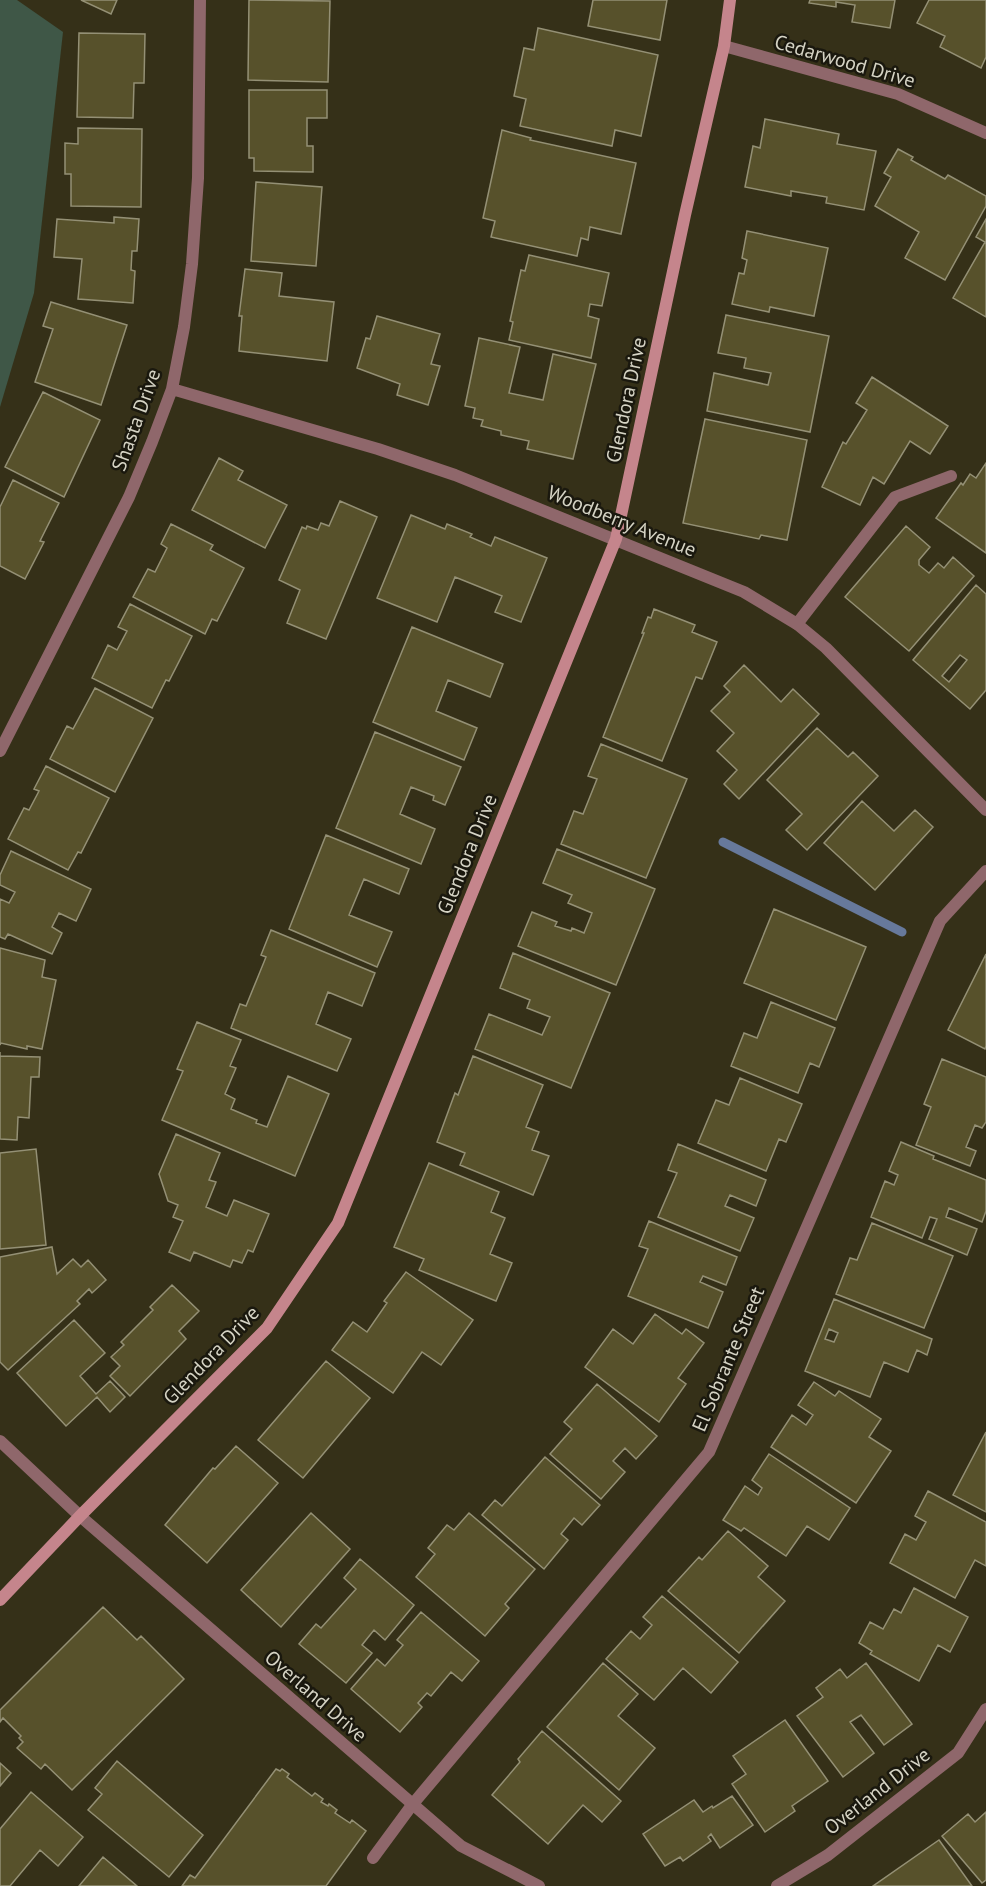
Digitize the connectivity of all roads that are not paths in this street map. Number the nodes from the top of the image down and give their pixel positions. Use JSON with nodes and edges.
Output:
{"nodes":[{"id":1,"x":200,"y":0,"type":"edge"},
{"id":2,"x":730,"y":0,"type":"edge"},
{"id":3,"x":724,"y":46,"type":"junction"},
{"id":4,"x":986,"y":133,"type":"edge"},
{"id":5,"x":172,"y":389,"type":"junction"},
{"id":6,"x":951,"y":476,"type":"dead end"},
{"id":7,"x":616,"y":539,"type":"junction"},
{"id":8,"x":797,"y":624,"type":"junction"},
{"id":9,"x":0,"y":751,"type":"edge"},
{"id":10,"x":986,"y":810,"type":"edge"},
{"id":11,"x":986,"y":871,"type":"edge"},
{"id":12,"x":0,"y":1441,"type":"edge"},
{"id":13,"x":80,"y":1516,"type":"junction"},
{"id":14,"x":0,"y":1600,"type":"edge"},
{"id":15,"x":986,"y":1709,"type":"edge"},
{"id":16,"x":412,"y":1805,"type":"junction"},
{"id":17,"x":373,"y":1858,"type":"dead end"},
{"id":18,"x":540,"y":1886,"type":"edge"},
{"id":19,"x":777,"y":1886,"type":"edge"}],
"edges":[{"from":1,"to":5,"type":"street","name":"Shasta Drive"},
{"from":2,"to":3,"type":"street","name":"Glendora Drive"},
{"from":3,"to":4,"type":"street","name":"Cedarwood Drive"},
{"from":3,"to":7,"type":"street","name":"Glendora Drive"},
{"from":5,"to":7,"type":"street","name":"Woodberry Avenue"},
{"from":5,"to":9,"type":"street","name":"Shasta Drive"},
{"from":6,"to":8,"type":"street"},
{"from":7,"to":8,"type":"street","name":"Woodberry Avenue"},
{"from":7,"to":13,"type":"street","name":"Glendora Drive"},
{"from":8,"to":10,"type":"street","name":"Woodberry Avenue"},
{"from":11,"to":16,"type":"street","name":"El Sobrante Street"},
{"from":12,"to":13,"type":"street"},
{"from":13,"to":14,"type":"street","name":"Glendora Drive"},
{"from":13,"to":16,"type":"street","name":"Overland Drive"},
{"from":15,"to":19,"type":"street","name":"Overland Drive"},
{"from":16,"to":17,"type":"street","name":"El Sobrante Street"},
{"from":16,"to":18,"type":"street","name":"Overland Drive"}]}
